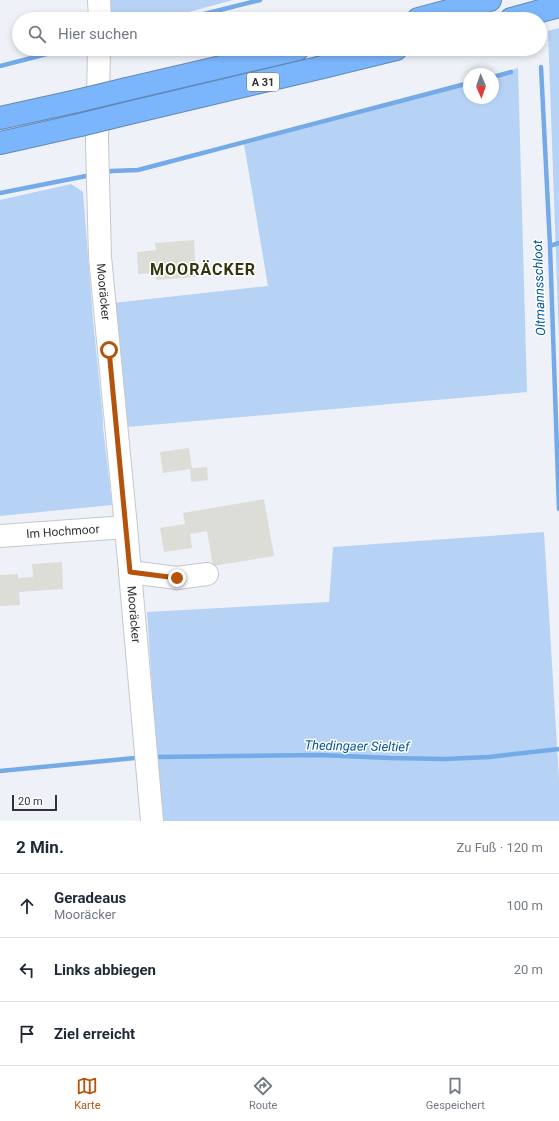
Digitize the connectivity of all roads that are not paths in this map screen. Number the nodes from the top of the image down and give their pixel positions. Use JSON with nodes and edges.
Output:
{"nodes":[{"id":1,"x":99,"y":0,"type":"edge"},
{"id":2,"x":490,"y":0,"type":"edge"},
{"id":3,"x":559,"y":6,"type":"edge"},
{"id":4,"x":100,"y":12,"type":"edge"},
{"id":5,"x":445,"y":12,"type":"edge"},
{"id":6,"x":537,"y":12,"type":"edge"},
{"id":7,"x":99,"y":56,"type":"edge"},
{"id":8,"x":268,"y":56,"type":"edge"},
{"id":9,"x":368,"y":56,"type":"edge"},
{"id":10,"x":0,"y":118,"type":"edge"},
{"id":11,"x":0,"y":143,"type":"edge"},
{"id":12,"x":126,"y":527,"type":"junction"},
{"id":13,"x":0,"y":536,"type":"edge"},
{"id":14,"x":130,"y":572,"type":"junction"},
{"id":15,"x":207,"y":574,"type":"dead end"},
{"id":16,"x":152,"y":821,"type":"edge"}],
"edges":[{"from":1,"to":4,"type":"street"},
{"from":2,"to":5,"type":"highway"},
{"from":3,"to":6,"type":"highway"},
{"from":7,"to":12,"type":"street","name":"Mooräcker"},
{"from":8,"to":10,"type":"highway","number":"A 31","bridge":true},
{"from":9,"to":11,"type":"highway","number":"A 31","bridge":true},
{"from":12,"to":13,"type":"street","name":"Im Hochmoor"},
{"from":12,"to":14,"type":"street","name":"Mooräcker"},
{"from":14,"to":15,"type":"street"},
{"from":14,"to":16,"type":"street","name":"Mooräcker"}]}
